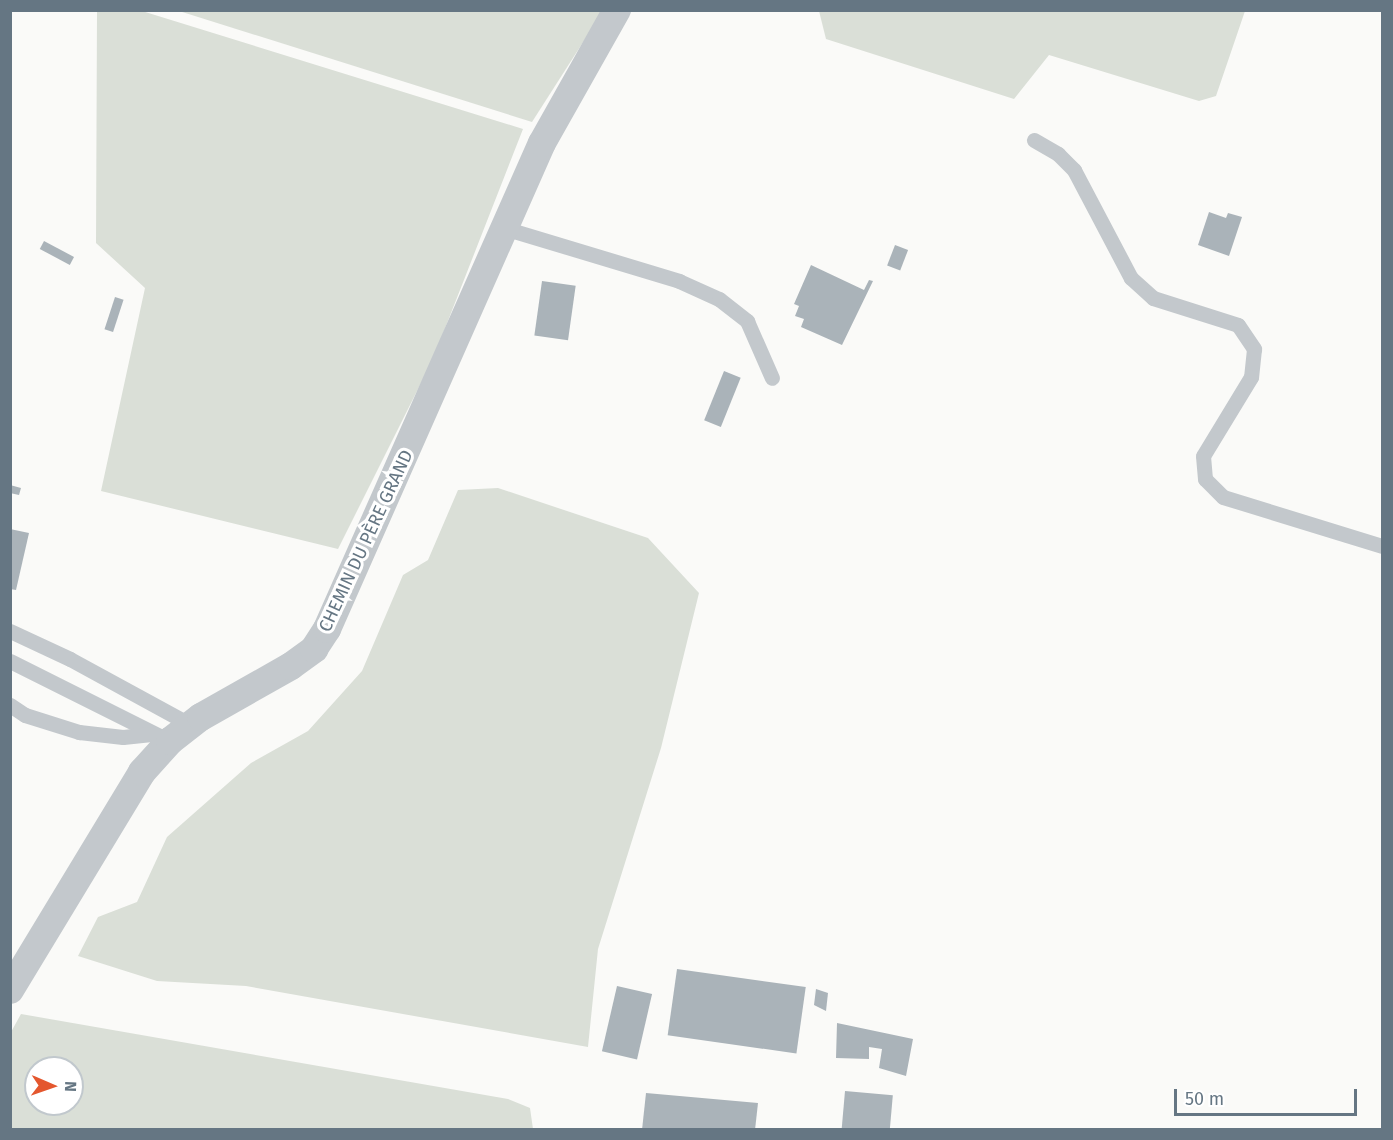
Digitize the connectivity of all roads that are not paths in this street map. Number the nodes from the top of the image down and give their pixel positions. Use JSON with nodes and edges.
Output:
{"nodes":[{"id":1,"x":617,"y":10,"type":"edge"},
{"id":2,"x":1034,"y":140,"type":"dead end"},
{"id":3,"x":504,"y":228,"type":"junction"},
{"id":4,"x":772,"y":378,"type":"dead end"},
{"id":5,"x":1383,"y":546,"type":"edge"},
{"id":6,"x":10,"y":631,"type":"edge"},
{"id":7,"x":10,"y":661,"type":"edge"},
{"id":8,"x":10,"y":705,"type":"edge"},
{"id":9,"x":171,"y":734,"type":"junction"},
{"id":10,"x":12,"y":985,"type":"edge"}],
"edges":[{"from":1,"to":3,"type":"street","name":"CHEMIN DU PÈRE GRAND"},
{"from":2,"to":5,"type":"lane"},
{"from":3,"to":4,"type":"lane"},
{"from":3,"to":9,"type":"street","name":"CHEMIN DU PÈRE GRAND"},
{"from":6,"to":9,"type":"lane"},
{"from":7,"to":9,"type":"lane"},
{"from":8,"to":9,"type":"lane"},
{"from":9,"to":10,"type":"street","name":"CHEMIN DU PÈRE GRAND"}]}
